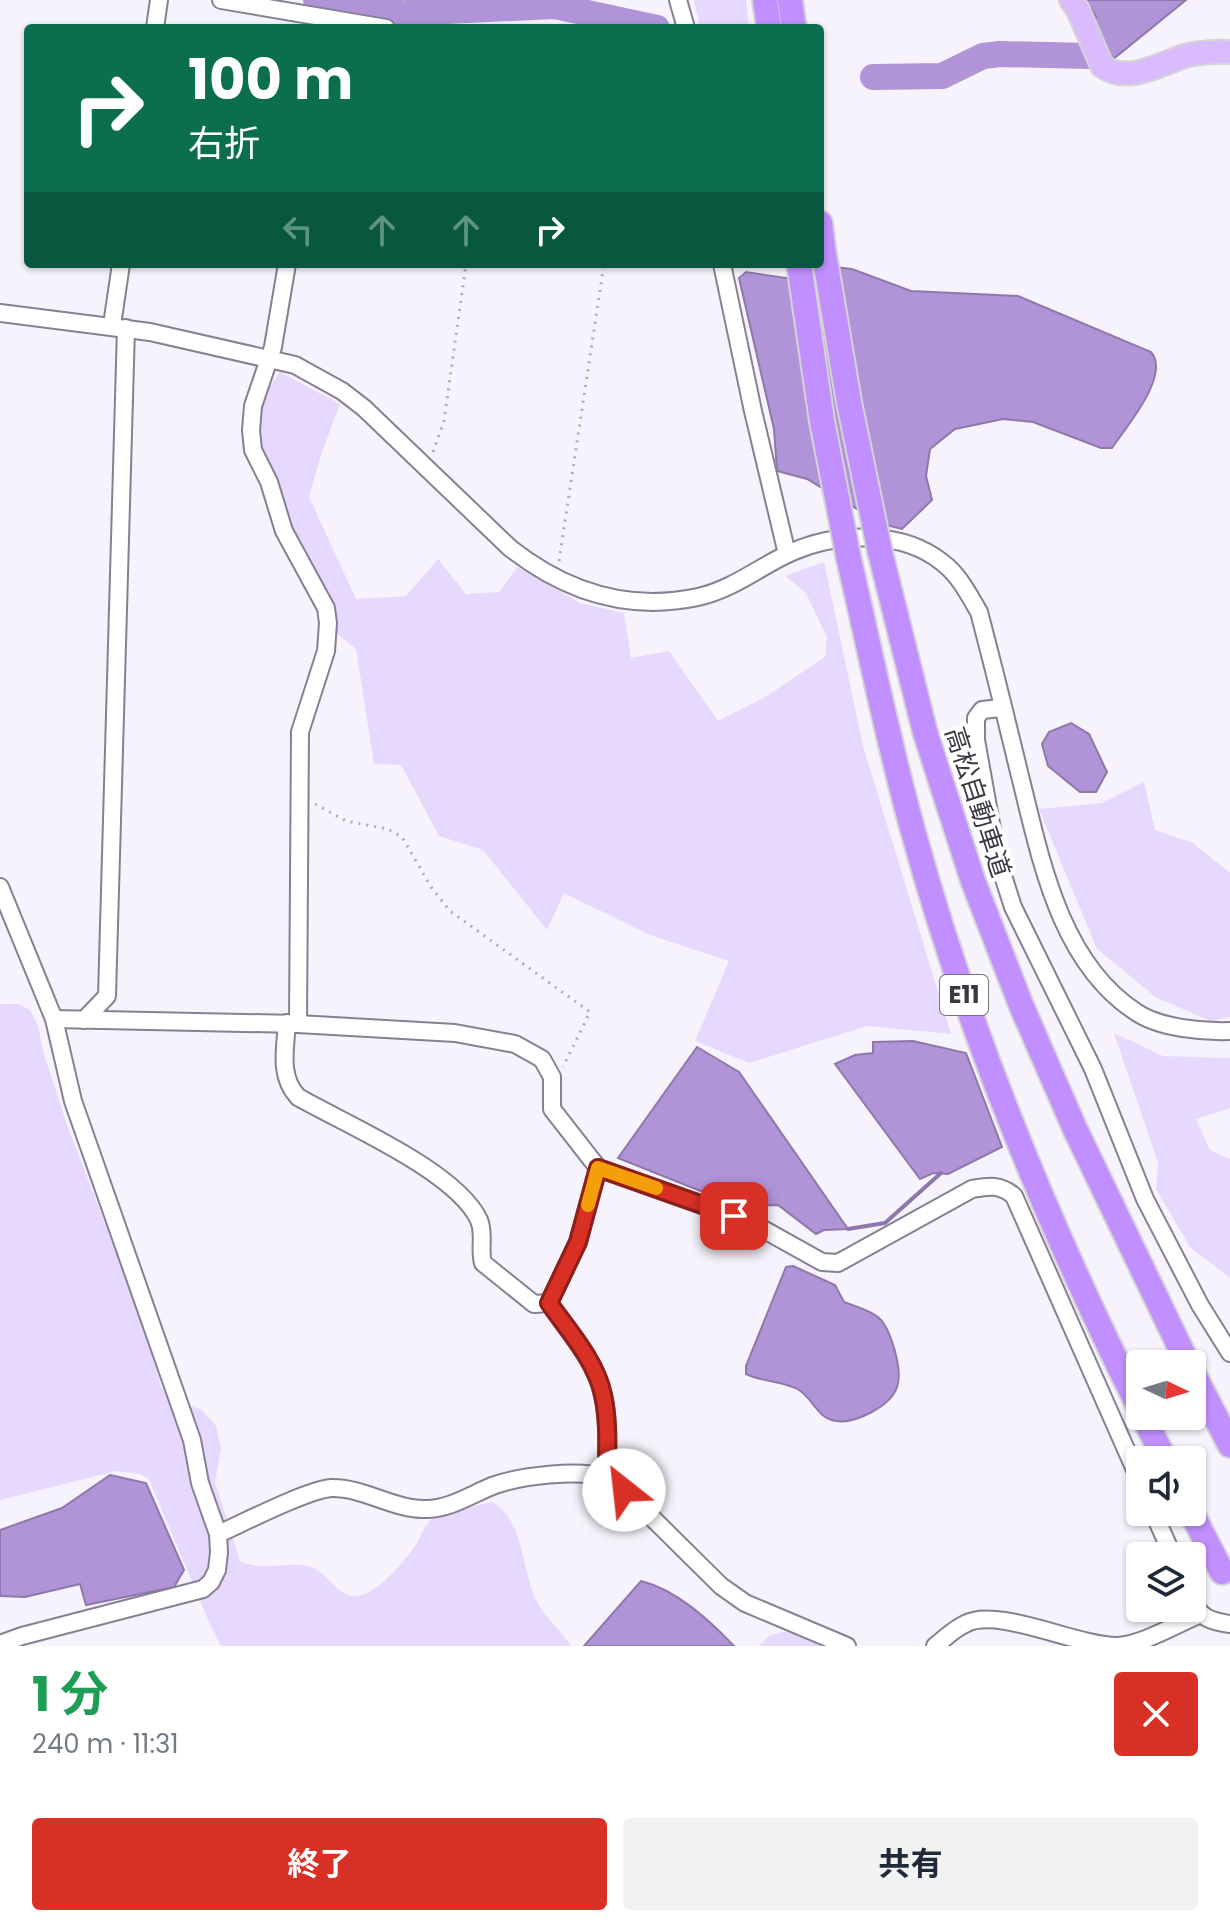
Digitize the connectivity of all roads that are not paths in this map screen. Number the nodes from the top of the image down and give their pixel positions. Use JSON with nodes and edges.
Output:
{"nodes":[{"id":1,"x":159,"y":0,"type":"edge"},
{"id":2,"x":221,"y":0,"type":"edge"},
{"id":3,"x":678,"y":0,"type":"edge"},
{"id":4,"x":765,"y":0,"type":"edge"},
{"id":5,"x":790,"y":0,"type":"edge"},
{"id":6,"x":1071,"y":0,"type":"edge"},
{"id":7,"x":156,"y":24,"type":"edge"},
{"id":8,"x":362,"y":24,"type":"edge"},
{"id":9,"x":685,"y":24,"type":"edge"},
{"id":10,"x":768,"y":24,"type":"edge"},
{"id":11,"x":793,"y":24,"type":"edge"},
{"id":12,"x":1230,"y":52,"type":"edge"},
{"id":13,"x":824,"y":254,"type":"edge"},
{"id":14,"x":121,"y":268,"type":"edge"},
{"id":15,"x":286,"y":268,"type":"edge"},
{"id":16,"x":723,"y":268,"type":"edge"},
{"id":17,"x":800,"y":268,"type":"edge"},
{"id":18,"x":0,"y":313,"type":"edge"},
{"id":19,"x":119,"y":326,"type":"junction"},
{"id":20,"x":270,"y":358,"type":"junction"},
{"id":21,"x":787,"y":554,"type":"junction"},
{"id":22,"x":1001,"y":708,"type":"junction"},
{"id":23,"x":0,"y":887,"type":"edge"},
{"id":24,"x":54,"y":1019,"type":"junction"},
{"id":25,"x":84,"y":1020,"type":"junction"},
{"id":26,"x":292,"y":1024,"type":"junction"},
{"id":27,"x":1230,"y":1031,"type":"edge"},
{"id":28,"x":598,"y":1168,"type":"junction"},
{"id":29,"x":549,"y":1303,"type":"junction"},
{"id":30,"x":1181,"y":1350,"type":"edge"},
{"id":31,"x":1230,"y":1353,"type":"edge"},
{"id":32,"x":1126,"y":1381,"type":"edge"},
{"id":33,"x":1206,"y":1398,"type":"edge"},
{"id":34,"x":1230,"y":1445,"type":"edge"},
{"id":35,"x":1126,"y":1449,"type":"edge"},
{"id":36,"x":607,"y":1477,"type":"junction"},
{"id":37,"x":1198,"y":1526,"type":"edge"},
{"id":38,"x":218,"y":1534,"type":"junction"},
{"id":39,"x":1222,"y":1572,"type":"dead end"},
{"id":40,"x":1206,"y":1617,"type":"edge"},
{"id":41,"x":1169,"y":1622,"type":"edge"},
{"id":42,"x":1230,"y":1624,"type":"edge"},
{"id":43,"x":0,"y":1644,"type":"edge"},
{"id":44,"x":847,"y":1646,"type":"edge"},
{"id":45,"x":935,"y":1646,"type":"edge"}],
"edges":[{"from":1,"to":7,"type":"street"},
{"from":2,"to":8,"type":"street"},
{"from":3,"to":9,"type":"street"},
{"from":4,"to":10,"type":"highway"},
{"from":5,"to":11,"type":"highway"},
{"from":6,"to":12,"type":"main road"},
{"from":13,"to":30,"type":"highway","name":"高松自動車道","number":"E11","bridge":true},
{"from":14,"to":19,"type":"street"},
{"from":15,"to":20,"type":"street"},
{"from":16,"to":21,"type":"street"},
{"from":17,"to":32,"type":"highway","number":"E11","bridge":true},
{"from":18,"to":19,"type":"street"},
{"from":19,"to":20,"type":"street"},
{"from":19,"to":25,"type":"street"},
{"from":20,"to":21,"type":"street"},
{"from":20,"to":26,"type":"street"},
{"from":21,"to":22,"type":"street"},
{"from":22,"to":27,"type":"street"},
{"from":22,"to":31,"type":"street"},
{"from":23,"to":24,"type":"street"},
{"from":24,"to":25,"type":"street"},
{"from":24,"to":38,"type":"street"},
{"from":25,"to":26,"type":"street"},
{"from":26,"to":28,"type":"street"},
{"from":26,"to":29,"type":"street"},
{"from":28,"to":29,"type":"street"},
{"from":28,"to":35,"type":"street"},
{"from":29,"to":36,"type":"street"},
{"from":33,"to":34,"type":"highway"},
{"from":36,"to":38,"type":"street"},
{"from":36,"to":44,"type":"street"},
{"from":37,"to":39,"type":"highway"},
{"from":38,"to":43,"type":"street"},
{"from":40,"to":42,"type":"street"},
{"from":41,"to":45,"type":"street"}]}
